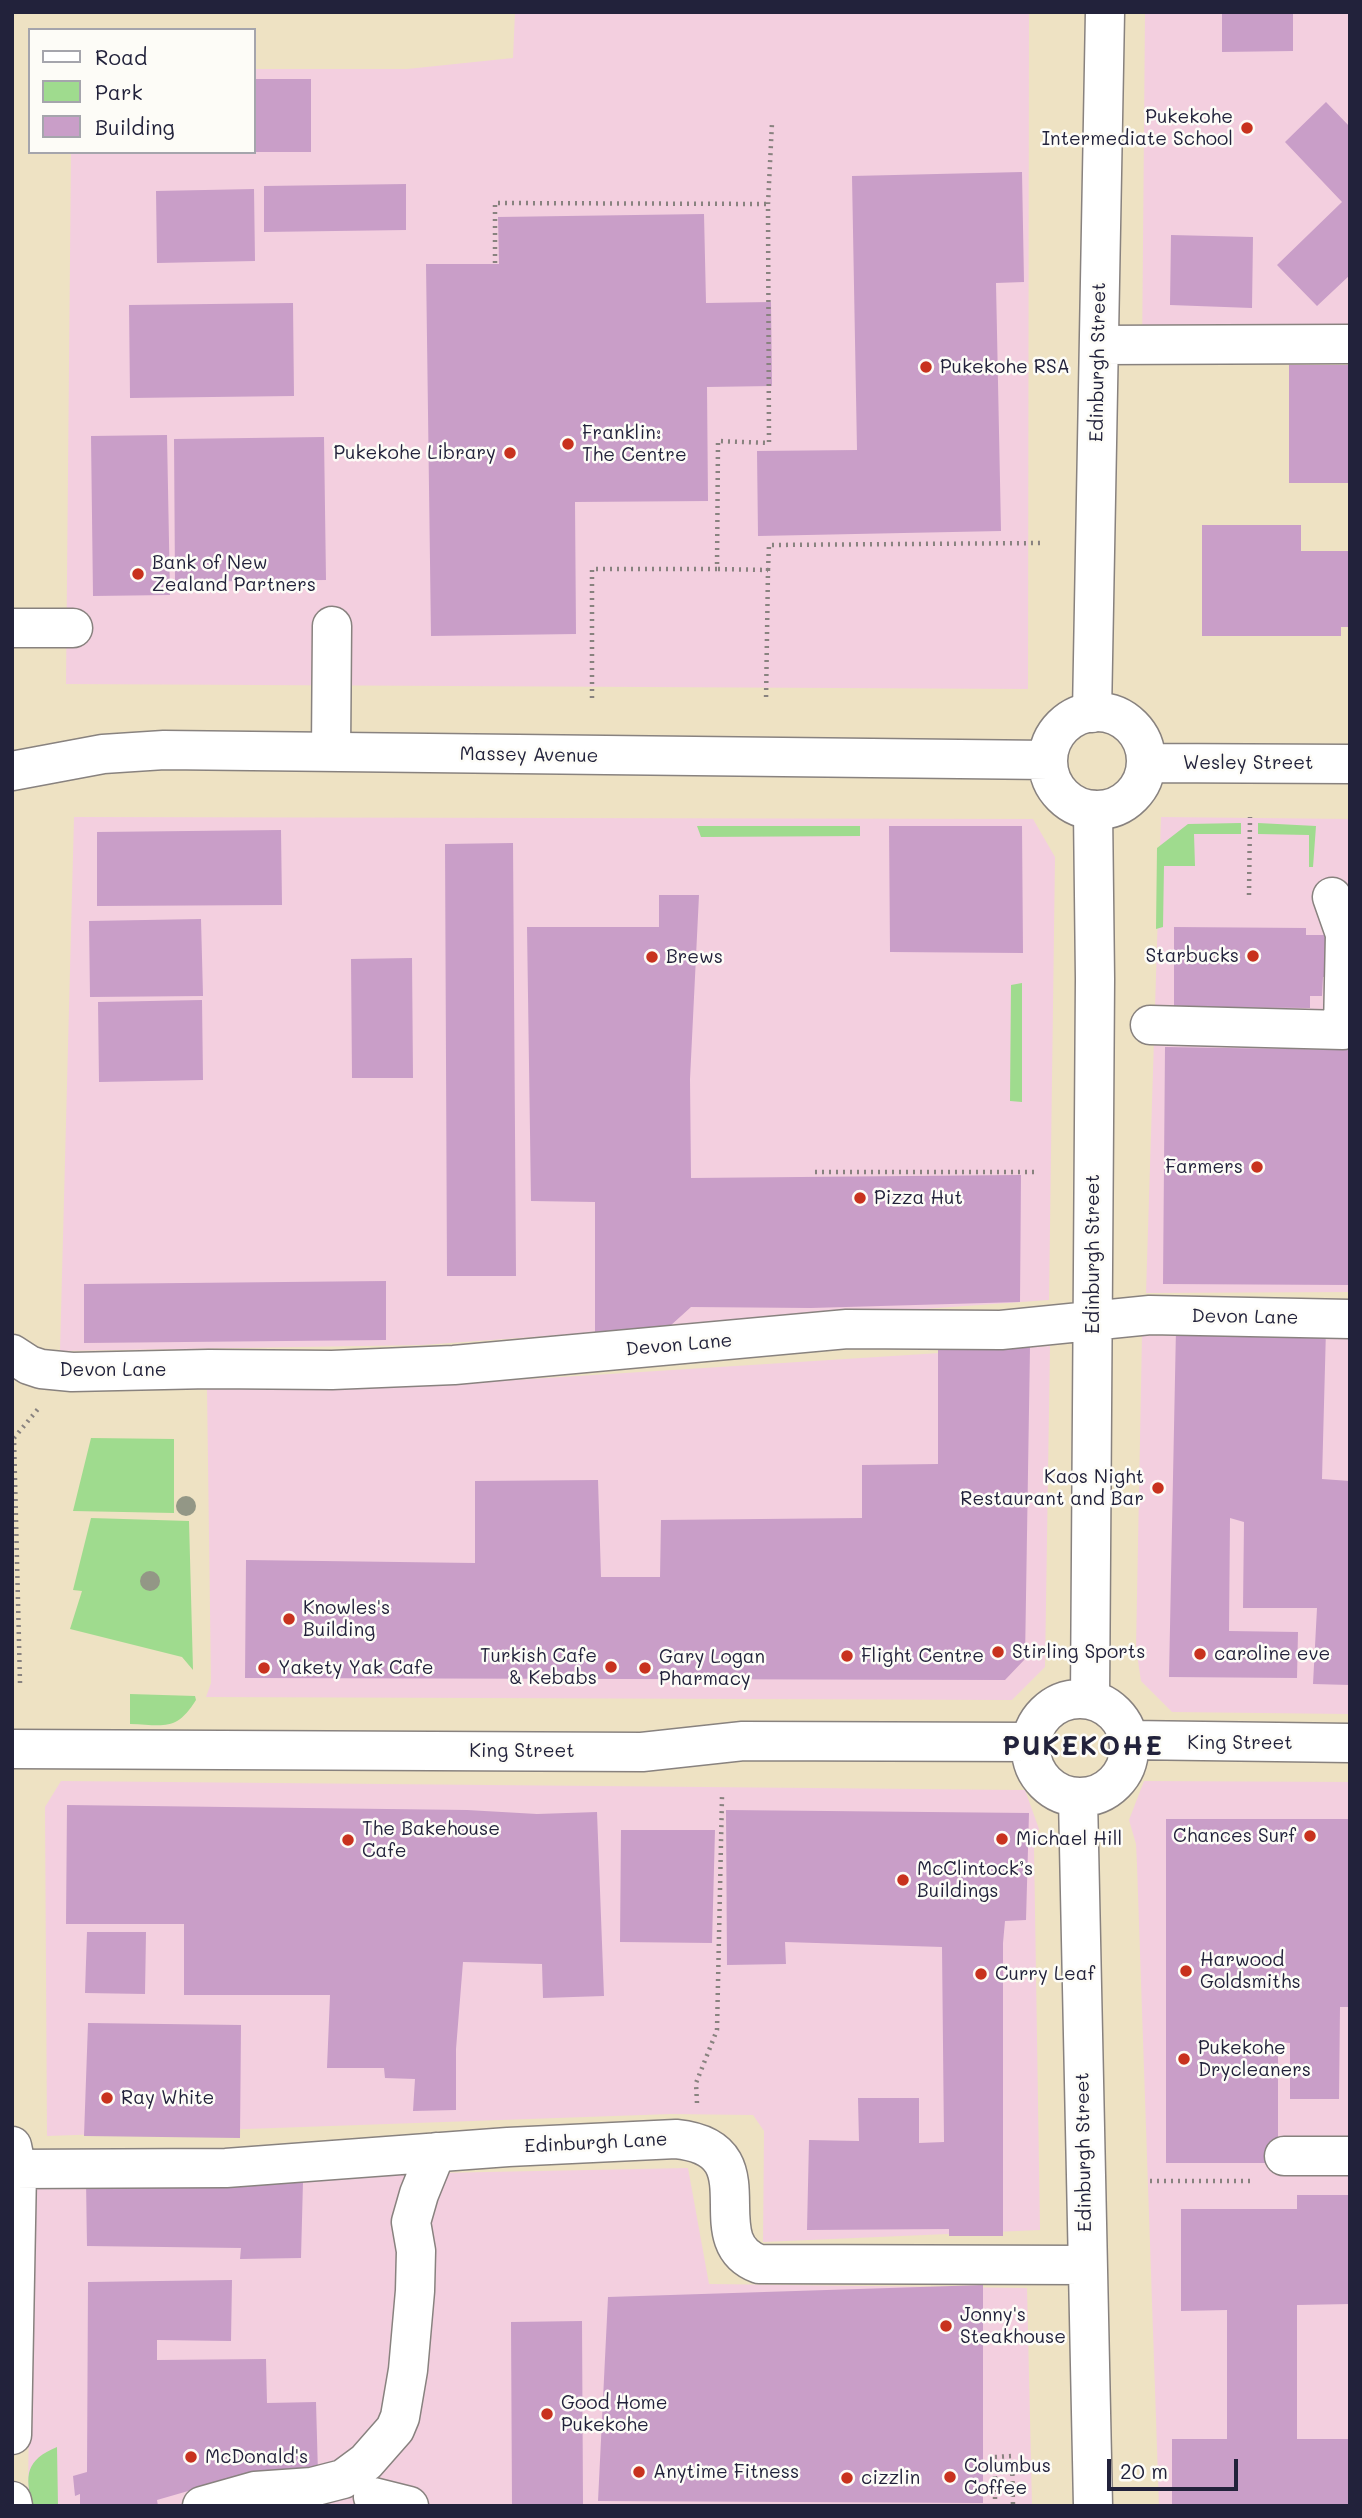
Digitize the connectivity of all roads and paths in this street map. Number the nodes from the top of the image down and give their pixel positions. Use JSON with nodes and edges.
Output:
{"nodes":[{"id":1,"x":1105,"y":12,"type":"edge"},
{"id":2,"x":772,"y":123,"type":"dead end"},
{"id":3,"x":768,"y":204,"type":"junction"},
{"id":4,"x":495,"y":263,"type":"dead end"},
{"id":5,"x":1350,"y":344,"type":"edge"},
{"id":6,"x":1099,"y":345,"type":"junction"},
{"id":7,"x":1044,"y":543,"type":"dead end"},
{"id":8,"x":718,"y":569,"type":"junction"},
{"id":9,"x":768,"y":570,"type":"junction"},
{"id":10,"x":332,"y":626,"type":"dead end"},
{"id":11,"x":12,"y":628,"type":"edge"},
{"id":12,"x":73,"y":628,"type":"dead end"},
{"id":13,"x":592,"y":698,"type":"dead end"},
{"id":14,"x":766,"y":701,"type":"dead end"},
{"id":15,"x":1092,"y":712,"type":"junction"},
{"id":16,"x":331,"y":751,"type":"junction"},
{"id":17,"x":1048,"y":760,"type":"junction"},
{"id":18,"x":1146,"y":763,"type":"junction"},
{"id":19,"x":1350,"y":764,"type":"edge"},
{"id":20,"x":12,"y":771,"type":"edge"},
{"id":21,"x":1093,"y":810,"type":"junction"},
{"id":22,"x":1250,"y":817,"type":"dead end"},
{"id":23,"x":1249,"y":895,"type":"dead end"},
{"id":24,"x":1332,"y":897,"type":"dead end"},
{"id":25,"x":1150,"y":1025,"type":"dead end"},
{"id":26,"x":815,"y":1172,"type":"dead end"},
{"id":27,"x":1035,"y":1172,"type":"dead end"},
{"id":28,"x":1350,"y":1319,"type":"edge"},
{"id":29,"x":1094,"y":1320,"type":"junction"},
{"id":30,"x":12,"y":1354,"type":"edge"},
{"id":31,"x":40,"y":1407,"type":"dead end"},
{"id":32,"x":20,"y":1683,"type":"dead end"},
{"id":33,"x":1090,"y":1699,"type":"junction"},
{"id":34,"x":1130,"y":1740,"type":"junction"},
{"id":35,"x":1031,"y":1742,"type":"junction"},
{"id":36,"x":1350,"y":1743,"type":"edge"},
{"id":37,"x":12,"y":1749,"type":"edge"},
{"id":38,"x":722,"y":1796,"type":"dead end"},
{"id":39,"x":1078,"y":1798,"type":"junction"},
{"id":40,"x":700,"y":2143,"type":"junction"},
{"id":41,"x":436,"y":2152,"type":"junction"},
{"id":42,"x":1284,"y":2156,"type":"joint"},
{"id":43,"x":1350,"y":2156,"type":"edge"},
{"id":44,"x":14,"y":2162,"type":"edge"},
{"id":45,"x":1150,"y":2181,"type":"dead end"},
{"id":46,"x":1086,"y":2265,"type":"junction"},
{"id":47,"x":12,"y":2435,"type":"edge"},
{"id":48,"x":202,"y":2506,"type":"edge"},
{"id":49,"x":995,"y":2506,"type":"edge"},
{"id":50,"x":1013,"y":2506,"type":"edge"},
{"id":51,"x":1093,"y":2506,"type":"edge"}],
"edges":[{"from":1,"to":6,"type":"street","name":"Edinburgh Street"},
{"from":2,"to":3,"type":"path"},
{"from":3,"to":4,"type":"path"},
{"from":3,"to":8,"type":"path"},
{"from":5,"to":6,"type":"street"},
{"from":6,"to":15,"type":"street","name":"Edinburgh Street"},
{"from":7,"to":9,"type":"path"},
{"from":8,"to":9,"type":"path"},
{"from":8,"to":13,"type":"path"},
{"from":9,"to":14,"type":"path"},
{"from":10,"to":16,"type":"street"},
{"from":11,"to":12,"type":"street"},
{"from":15,"to":17,"type":"street"},
{"from":15,"to":18,"type":"street"},
{"from":16,"to":17,"type":"street","name":"Massey Avenue"},
{"from":16,"to":20,"type":"street","name":"Massey Avenue"},
{"from":17,"to":21,"type":"street"},
{"from":18,"to":19,"type":"street","name":"Wesley Street"},
{"from":18,"to":21,"type":"street"},
{"from":21,"to":29,"type":"street","name":"Edinburgh Street"},
{"from":22,"to":23,"type":"path"},
{"from":24,"to":25,"type":"street"},
{"from":26,"to":27,"type":"path"},
{"from":28,"to":29,"type":"street","name":"Devon Lane"},
{"from":29,"to":30,"type":"street","name":"Devon Lane"},
{"from":29,"to":33,"type":"street","name":"Edinburgh Street"},
{"from":31,"to":32,"type":"path"},
{"from":33,"to":34,"type":"street"},
{"from":33,"to":35,"type":"street"},
{"from":34,"to":36,"type":"street","name":"King Street"},
{"from":34,"to":39,"type":"street"},
{"from":35,"to":37,"type":"street","name":"King Street"},
{"from":35,"to":39,"type":"street"},
{"from":38,"to":40,"type":"path"},
{"from":39,"to":46,"type":"street","name":"Edinburgh Street"},
{"from":40,"to":41,"type":"street","name":"Edinburgh Lane"},
{"from":40,"to":46,"type":"street"},
{"from":41,"to":44,"type":"street","name":"Edinburgh Lane"},
{"from":41,"to":48,"type":"street"},
{"from":42,"to":43,"type":"street"},
{"from":42,"to":45,"type":"path"},
{"from":44,"to":47,"type":"street"},
{"from":46,"to":51,"type":"street","name":"Edinburgh Street"},
{"from":49,"to":50,"type":"path"}]}
